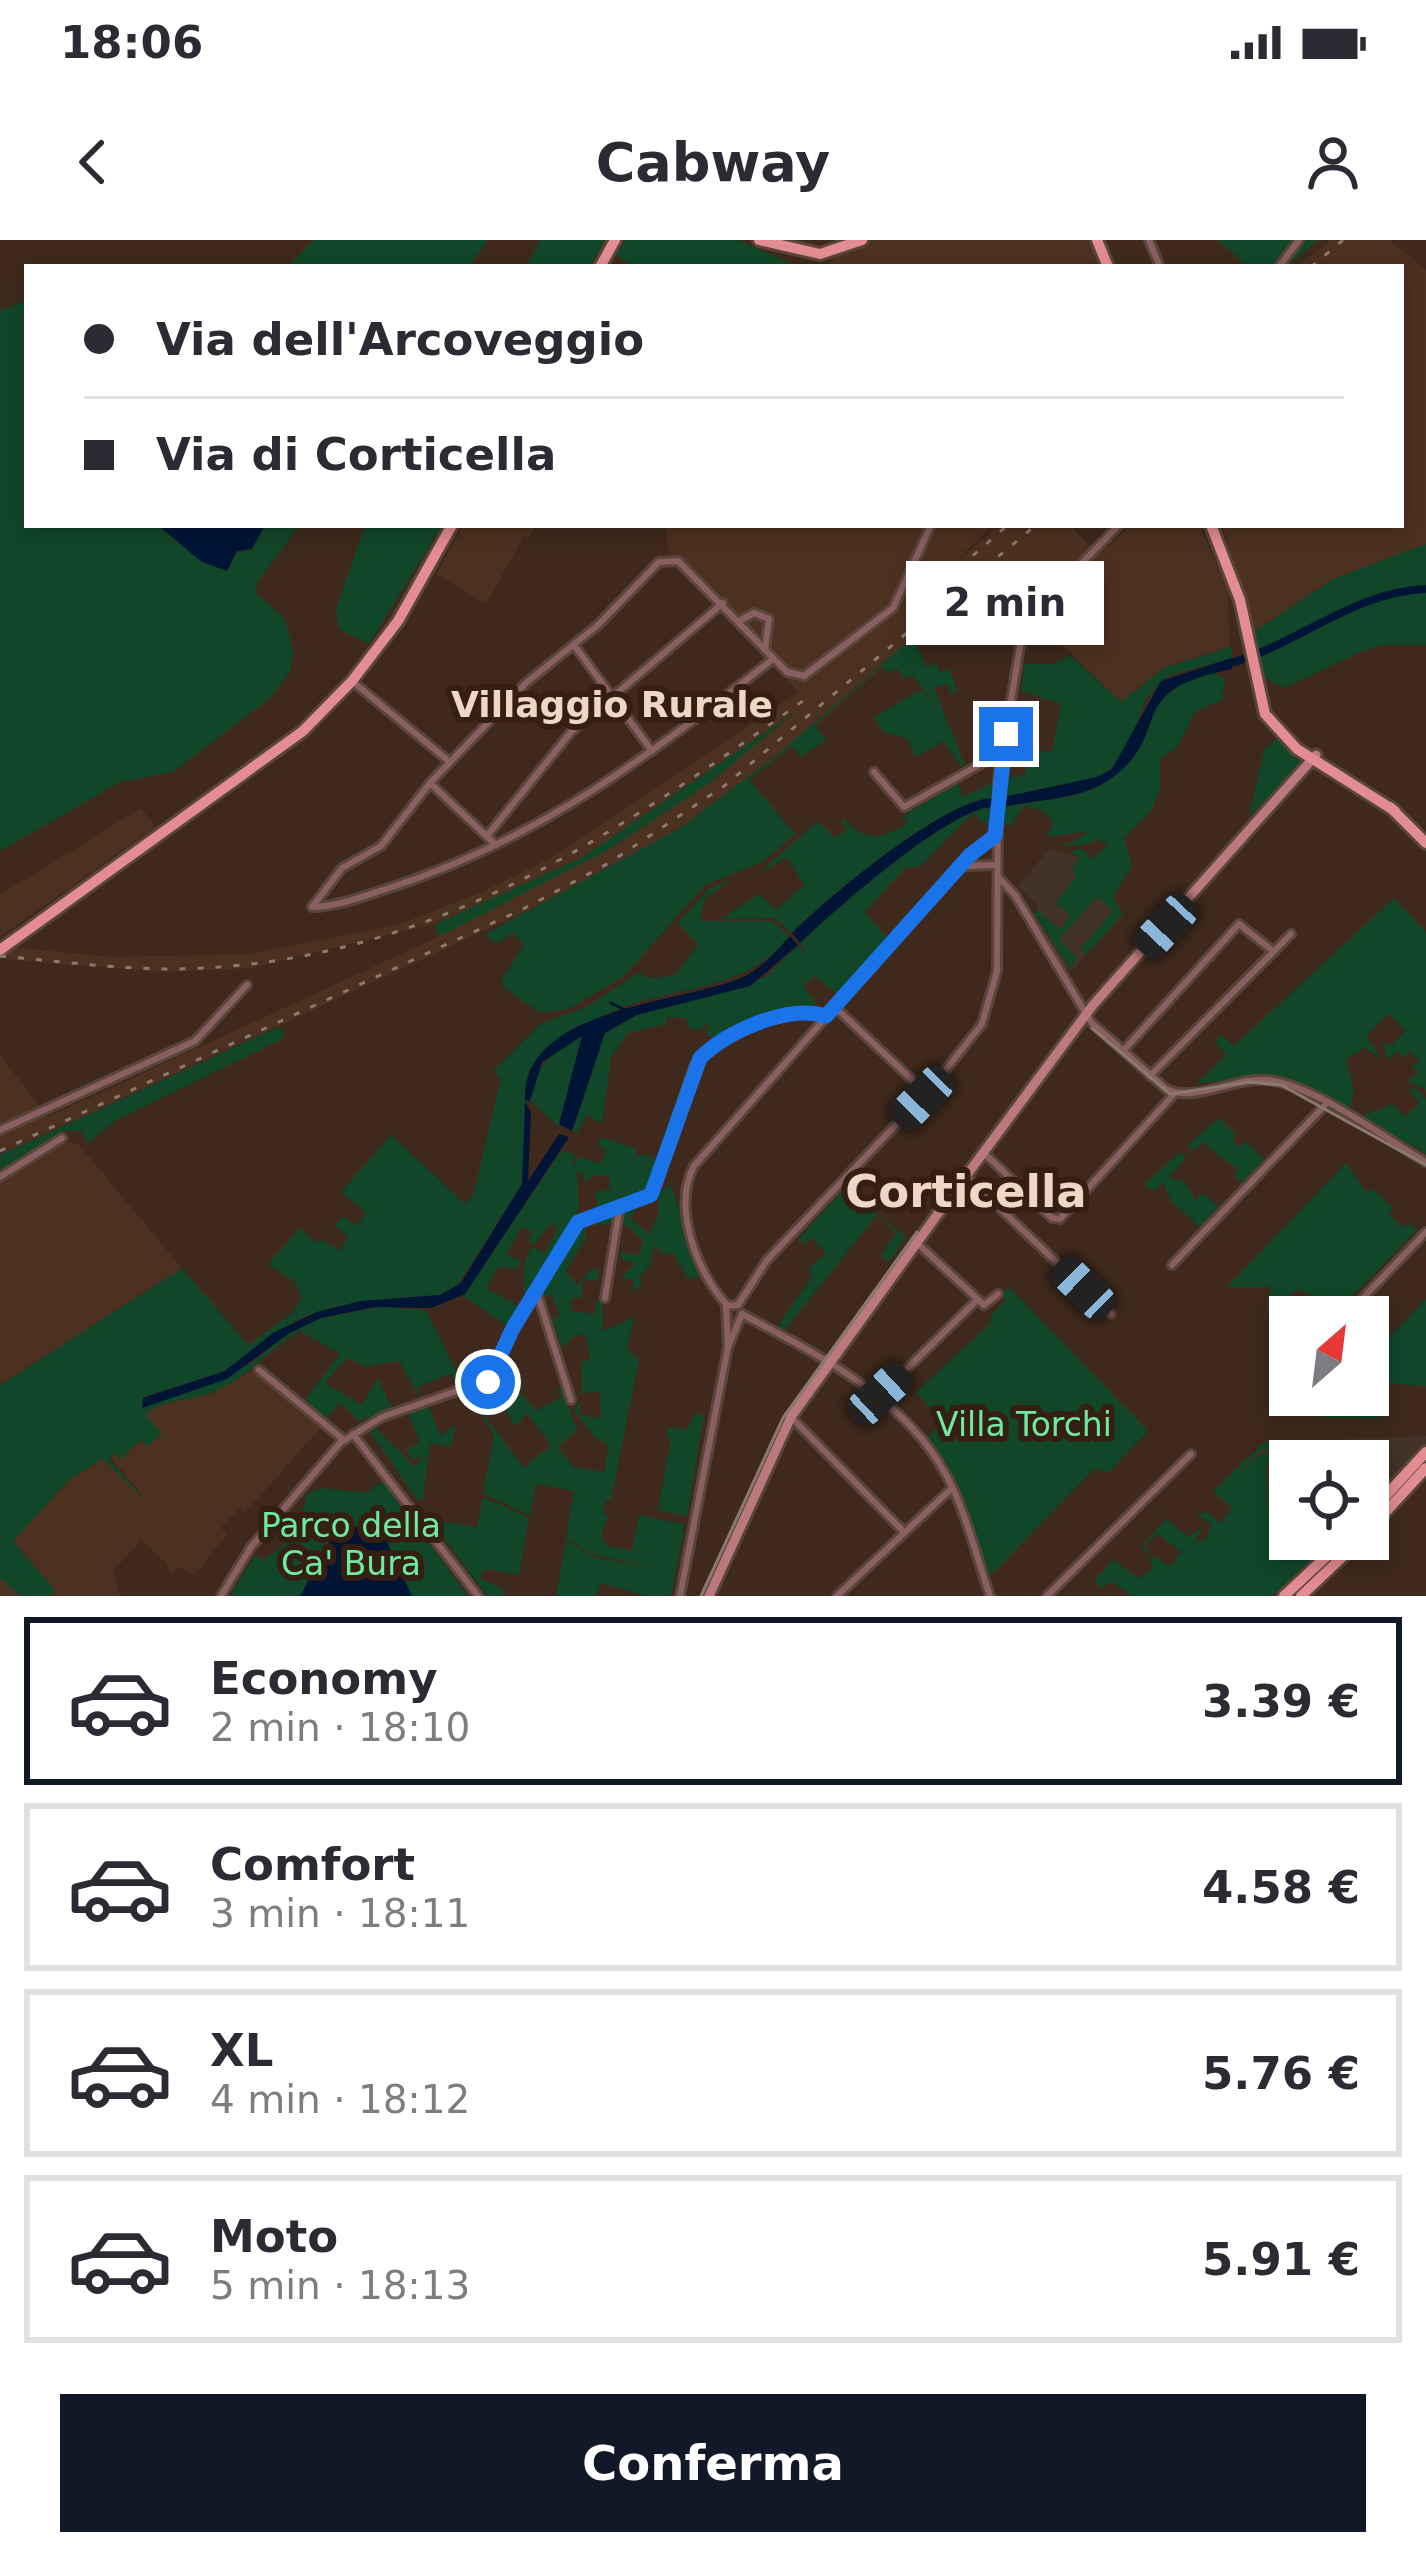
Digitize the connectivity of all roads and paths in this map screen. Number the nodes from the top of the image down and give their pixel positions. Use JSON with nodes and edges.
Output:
{"nodes":[{"id":1,"x":759,"y":240,"type":"edge"},
{"id":2,"x":862,"y":240,"type":"edge"},
{"id":3,"x":1300,"y":240,"type":"edge"},
{"id":4,"x":820,"y":254,"type":"junction"},
{"id":5,"x":824,"y":264,"type":"edge"},
{"id":6,"x":1281,"y":264,"type":"edge"},
{"id":7,"x":450,"y":528,"type":"edge"},
{"id":8,"x":930,"y":528,"type":"edge"},
{"id":9,"x":1116,"y":528,"type":"edge"},
{"id":10,"x":1212,"y":528,"type":"edge"},
{"id":11,"x":723,"y":604,"type":"junction"},
{"id":12,"x":739,"y":621,"type":"junction"},
{"id":13,"x":574,"y":645,"type":"junction"},
{"id":14,"x":765,"y":650,"type":"junction"},
{"id":15,"x":773,"y":659,"type":"junction"},
{"id":16,"x":352,"y":681,"type":"junction"},
{"id":17,"x":613,"y":699,"type":"junction"},
{"id":18,"x":652,"y":751,"type":"junction"},
{"id":19,"x":1314,"y":758,"type":"junction"},
{"id":20,"x":1000,"y":760,"type":"junction"},
{"id":21,"x":450,"y":762,"type":"junction"},
{"id":22,"x":874,"y":772,"type":"dead end"},
{"id":23,"x":430,"y":783,"type":"junction"},
{"id":24,"x":487,"y":836,"type":"junction"},
{"id":25,"x":995,"y":836,"type":"junction"},
{"id":26,"x":1426,"y":843,"type":"edge"},
{"id":27,"x":496,"y":844,"type":"junction"},
{"id":28,"x":962,"y":866,"type":"junction"},
{"id":29,"x":997,"y":869,"type":"junction"},
{"id":30,"x":1291,"y":934,"type":"dead end"},
{"id":31,"x":0,"y":950,"type":"edge"},
{"id":32,"x":1273,"y":951,"type":"junction"},
{"id":33,"x":247,"y":985,"type":"dead end"},
{"id":34,"x":835,"y":1007,"type":"junction"},
{"id":35,"x":1086,"y":1015,"type":"junction"},
{"id":36,"x":826,"y":1016,"type":"junction"},
{"id":37,"x":1123,"y":1051,"type":"junction"},
{"id":38,"x":1150,"y":1076,"type":"junction"},
{"id":39,"x":926,"y":1093,"type":"junction"},
{"id":40,"x":1174,"y":1093,"type":"junction"},
{"id":41,"x":1326,"y":1104,"type":"junction"},
{"id":42,"x":0,"y":1130,"type":"edge"},
{"id":43,"x":62,"y":1138,"type":"dead end"},
{"id":44,"x":985,"y":1154,"type":"junction"},
{"id":45,"x":1426,"y":1162,"type":"edge"},
{"id":46,"x":0,"y":1177,"type":"edge"},
{"id":47,"x":967,"y":1177,"type":"junction"},
{"id":48,"x":620,"y":1204,"type":"junction"},
{"id":49,"x":1426,"y":1232,"type":"edge"},
{"id":50,"x":917,"y":1243,"type":"junction"},
{"id":51,"x":1172,"y":1265,"type":"dead end"},
{"id":52,"x":536,"y":1291,"type":"junction"},
{"id":53,"x":998,"y":1294,"type":"dead end"},
{"id":54,"x":1365,"y":1296,"type":"edge"},
{"id":55,"x":605,"y":1298,"type":"dead end"},
{"id":56,"x":977,"y":1300,"type":"junction"},
{"id":57,"x":727,"y":1305,"type":"junction"},
{"id":58,"x":738,"y":1305,"type":"junction"},
{"id":59,"x":527,"y":1306,"type":"junction"},
{"id":60,"x":542,"y":1309,"type":"junction"},
{"id":61,"x":1111,"y":1314,"type":"dead end"},
{"id":62,"x":726,"y":1317,"type":"junction"},
{"id":63,"x":739,"y":1317,"type":"junction"},
{"id":64,"x":728,"y":1347,"type":"junction"},
{"id":65,"x":831,"y":1363,"type":"junction"},
{"id":66,"x":259,"y":1370,"type":"dead end"},
{"id":67,"x":878,"y":1398,"type":"junction"},
{"id":68,"x":571,"y":1400,"type":"dead end"},
{"id":69,"x":791,"y":1418,"type":"junction"},
{"id":70,"x":353,"y":1434,"type":"junction"},
{"id":71,"x":344,"y":1440,"type":"junction"},
{"id":72,"x":1426,"y":1452,"type":"edge"},
{"id":73,"x":1191,"y":1454,"type":"dead end"},
{"id":74,"x":1426,"y":1468,"type":"edge"},
{"id":75,"x":952,"y":1488,"type":"junction"},
{"id":76,"x":1389,"y":1492,"type":"edge"},
{"id":77,"x":1389,"y":1509,"type":"edge"},
{"id":78,"x":903,"y":1531,"type":"junction"},
{"id":79,"x":1323,"y":1560,"type":"edge"},
{"id":80,"x":1339,"y":1560,"type":"edge"},
{"id":81,"x":221,"y":1596,"type":"edge"},
{"id":82,"x":478,"y":1596,"type":"edge"},
{"id":83,"x":680,"y":1596,"type":"edge"},
{"id":84,"x":710,"y":1596,"type":"edge"},
{"id":85,"x":837,"y":1596,"type":"edge"},
{"id":86,"x":990,"y":1596,"type":"edge"},
{"id":87,"x":1047,"y":1596,"type":"edge"},
{"id":88,"x":1284,"y":1596,"type":"edge"},
{"id":89,"x":1301,"y":1596,"type":"edge"}],
"edges":[{"from":1,"to":4,"type":"main road"},
{"from":2,"to":4,"type":"main road"},
{"from":3,"to":6,"type":"street"},
{"from":4,"to":5,"type":"street"},
{"from":7,"to":16,"type":"main road"},
{"from":8,"to":15,"type":"street"},
{"from":9,"to":20,"type":"street"},
{"from":10,"to":19,"type":"main road"},
{"from":11,"to":12,"type":"street"},
{"from":11,"to":13,"type":"street"},
{"from":11,"to":17,"type":"street"},
{"from":12,"to":14,"type":"street"},
{"from":12,"to":14,"type":"street"},
{"from":13,"to":17,"type":"street"},
{"from":13,"to":21,"type":"street"},
{"from":14,"to":15,"type":"street"},
{"from":15,"to":18,"type":"street"},
{"from":16,"to":21,"type":"street"},
{"from":16,"to":31,"type":"main road"},
{"from":17,"to":18,"type":"street"},
{"from":17,"to":24,"type":"street"},
{"from":18,"to":27,"type":"street"},
{"from":19,"to":26,"type":"main road"},
{"from":19,"to":35,"type":"street"},
{"from":20,"to":22,"type":"street"},
{"from":20,"to":25,"type":"street"},
{"from":21,"to":23,"type":"street"},
{"from":23,"to":24,"type":"street"},
{"from":23,"to":27,"type":"street"},
{"from":24,"to":27,"type":"street"},
{"from":25,"to":28,"type":"street"},
{"from":25,"to":29,"type":"street"},
{"from":28,"to":29,"type":"street"},
{"from":28,"to":34,"type":"street"},
{"from":29,"to":35,"type":"street"},
{"from":29,"to":39,"type":"street"},
{"from":30,"to":32,"type":"street"},
{"from":32,"to":37,"type":"street"},
{"from":32,"to":38,"type":"street"},
{"from":33,"to":42,"type":"street"},
{"from":34,"to":36,"type":"street"},
{"from":34,"to":39,"type":"street"},
{"from":35,"to":37,"type":"street"},
{"from":35,"to":44,"type":"street"},
{"from":36,"to":48,"type":"street"},
{"from":36,"to":57,"type":"street"},
{"from":37,"to":38,"type":"street"},
{"from":38,"to":40,"type":"street"},
{"from":39,"to":58,"type":"street"},
{"from":40,"to":41,"type":"street"},
{"from":40,"to":44,"type":"street"},
{"from":41,"to":45,"type":"street"},
{"from":41,"to":51,"type":"street"},
{"from":43,"to":46,"type":"street"},
{"from":44,"to":47,"type":"street"},
{"from":47,"to":50,"type":"street"},
{"from":47,"to":61,"type":"street"},
{"from":48,"to":52,"type":"street"},
{"from":48,"to":55,"type":"street"},
{"from":49,"to":54,"type":"street"},
{"from":50,"to":56,"type":"street"},
{"from":50,"to":65,"type":"street"},
{"from":52,"to":59,"type":"street"},
{"from":52,"to":60,"type":"street"},
{"from":53,"to":56,"type":"street"},
{"from":56,"to":67,"type":"street"},
{"from":57,"to":58,"type":"street"},
{"from":57,"to":62,"type":"street"},
{"from":58,"to":63,"type":"street"},
{"from":59,"to":60,"type":"street"},
{"from":59,"to":70,"type":"street"},
{"from":60,"to":68,"type":"street"},
{"from":62,"to":63,"type":"street"},
{"from":62,"to":64,"type":"street"},
{"from":63,"to":64,"type":"street"},
{"from":63,"to":65,"type":"street"},
{"from":64,"to":83,"type":"street"},
{"from":65,"to":67,"type":"street"},
{"from":65,"to":69,"type":"street"},
{"from":66,"to":71,"type":"street"},
{"from":67,"to":75,"type":"street"},
{"from":69,"to":78,"type":"street"},
{"from":69,"to":84,"type":"street"},
{"from":70,"to":71,"type":"street"},
{"from":70,"to":82,"type":"street"},
{"from":71,"to":81,"type":"street"},
{"from":72,"to":76,"type":"main road"},
{"from":73,"to":87,"type":"street"},
{"from":74,"to":77,"type":"main road"},
{"from":75,"to":78,"type":"street"},
{"from":75,"to":86,"type":"street"},
{"from":78,"to":85,"type":"street"},
{"from":79,"to":88,"type":"main road"},
{"from":80,"to":89,"type":"main road"}]}
